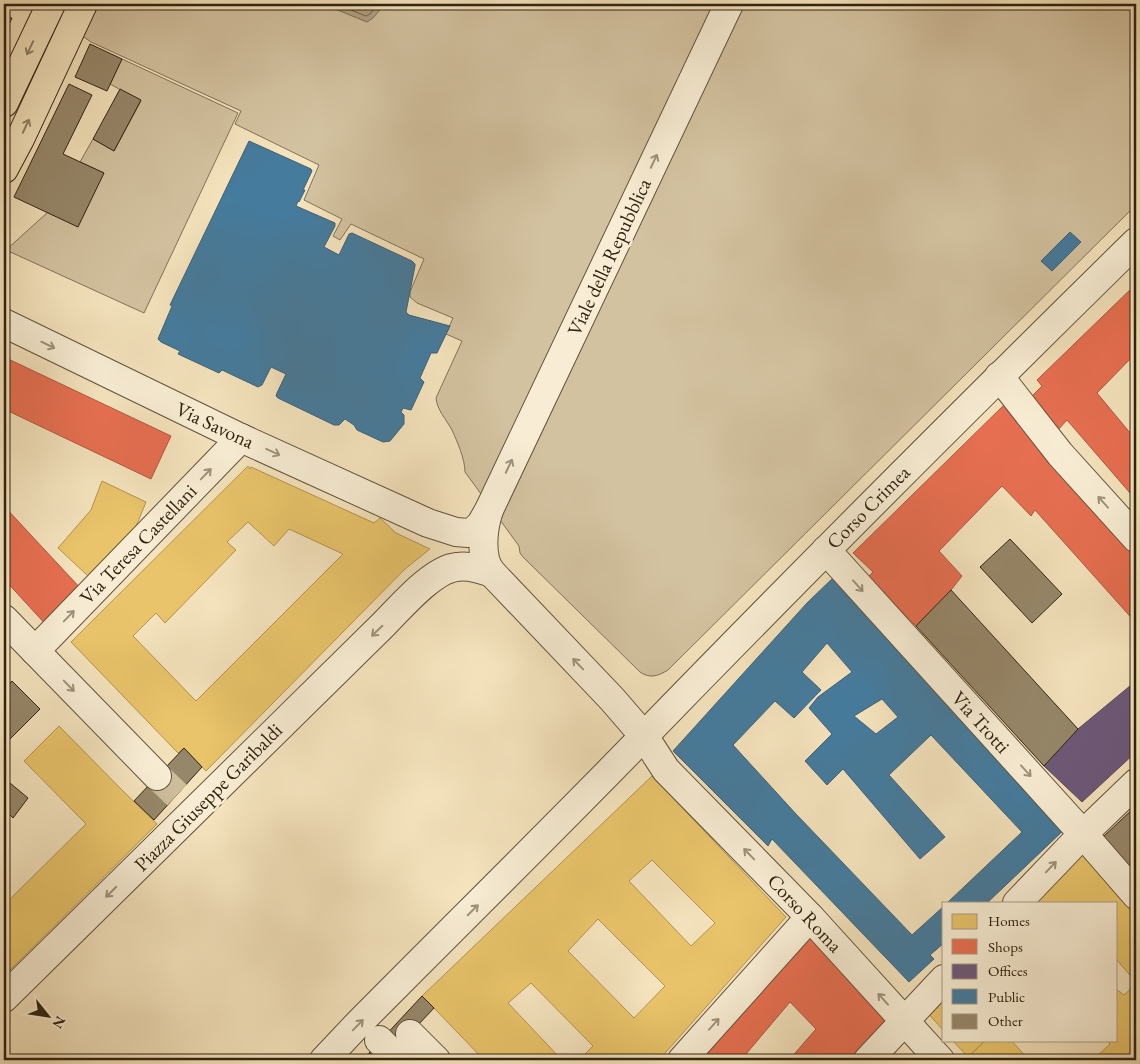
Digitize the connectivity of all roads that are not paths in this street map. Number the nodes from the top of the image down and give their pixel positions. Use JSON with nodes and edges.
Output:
{"nodes":[{"id":1,"x":51,"y":4,"type":"edge"},
{"id":2,"x":83,"y":4,"type":"edge"},
{"id":3,"x":729,"y":4,"type":"edge"},
{"id":4,"x":4,"y":103,"type":"edge"},
{"id":5,"x":4,"y":169,"type":"edge"},
{"id":6,"x":1136,"y":242,"type":"edge"},
{"id":7,"x":4,"y":324,"type":"edge"},
{"id":8,"x":999,"y":376,"type":"junction"},
{"id":9,"x":241,"y":438,"type":"junction"},
{"id":10,"x":488,"y":510,"type":"junction"},
{"id":11,"x":428,"y":523,"type":"junction"},
{"id":12,"x":1136,"y":538,"type":"edge"},
{"id":13,"x":826,"y":550,"type":"junction"},
{"id":14,"x":492,"y":573,"type":"junction"},
{"id":15,"x":412,"y":597,"type":"junction"},
{"id":16,"x":4,"y":619,"type":"edge"},
{"id":17,"x":35,"y":651,"type":"junction"},
{"id":18,"x":612,"y":699,"type":"junction"},
{"id":19,"x":678,"y":700,"type":"junction"},
{"id":20,"x":644,"y":736,"type":"junction"},
{"id":21,"x":158,"y":776,"type":"tunnel mouth"},
{"id":22,"x":1136,"y":783,"type":"edge"},
{"id":23,"x":177,"y":795,"type":"tunnel mouth"},
{"id":24,"x":1083,"y":834,"type":"junction"},
{"id":25,"x":152,"y":852,"type":"junction"},
{"id":26,"x":1136,"y":895,"type":"edge"},
{"id":27,"x":1018,"y":902,"type":"edge"},
{"id":28,"x":810,"y":917,"type":"junction"},
{"id":29,"x":942,"y":982,"type":"edge"},
{"id":30,"x":4,"y":998,"type":"edge"},
{"id":31,"x":904,"y":1022,"type":"junction"},
{"id":32,"x":391,"y":1025,"type":"junction"},
{"id":33,"x":324,"y":1060,"type":"edge"},
{"id":34,"x":415,"y":1060,"type":"edge"},
{"id":35,"x":436,"y":1060,"type":"edge"},
{"id":36,"x":682,"y":1060,"type":"edge"},
{"id":37,"x":868,"y":1060,"type":"edge"},
{"id":38,"x":940,"y":1060,"type":"edge"}],
"edges":[{"from":1,"to":4,"type":"main road","one_way":true},
{"from":5,"to":2,"type":"main road","one_way":true},
{"from":10,"to":3,"type":"street","name":"Viale della Repubblica","one_way":true},
{"from":6,"to":8,"type":"street","name":"Corso Crimea"},
{"from":7,"to":9,"type":"street","name":"Via Savona","one_way":true},
{"from":12,"to":8,"type":"street","one_way":true},
{"from":8,"to":13,"type":"street","name":"Corso Crimea"},
{"from":9,"to":11,"type":"street","name":"Via Savona","one_way":true},
{"from":17,"to":9,"type":"street","name":"Via Teresa Castellani","one_way":true},
{"from":10,"to":11,"type":"street","name":"Via Savona"},
{"from":10,"to":14,"type":"street"},
{"from":11,"to":15,"type":"street"},
{"from":13,"to":19,"type":"street","name":"Corso Crimea"},
{"from":13,"to":24,"type":"street","name":"Via Trotti","one_way":true},
{"from":14,"to":15,"type":"street"},
{"from":18,"to":14,"type":"street","one_way":true},
{"from":15,"to":25,"type":"street","name":"Piazza Giuseppe Garibaldi","one_way":true},
{"from":16,"to":17,"type":"street"},
{"from":17,"to":21,"type":"street","one_way":true},
{"from":18,"to":19,"type":"street"},
{"from":18,"to":20,"type":"street"},
{"from":19,"to":20,"type":"street","name":"Corso Crimea"},
{"from":28,"to":20,"type":"street","name":"Corso Roma","one_way":true},
{"from":32,"to":20,"type":"street","name":"Corso Crimea","one_way":true},
{"from":22,"to":24,"type":"street"},
{"from":23,"to":25,"type":"street"},
{"from":24,"to":26,"type":"street","name":"Via Trotti"},
{"from":27,"to":24,"type":"street","one_way":true},
{"from":25,"to":30,"type":"street","name":"Piazza Giuseppe Garibaldi","one_way":true},
{"from":31,"to":28,"type":"street","name":"Corso Roma","one_way":true},
{"from":36,"to":28,"type":"street","one_way":true},
{"from":29,"to":31,"type":"street"},
{"from":31,"to":37,"type":"street"},
{"from":31,"to":38,"type":"street","name":"Corso Roma"},
{"from":33,"to":32,"type":"street","name":"Corso Crimea","one_way":true},
{"from":32,"to":34,"type":"street"},
{"from":32,"to":35,"type":"street"}]}
